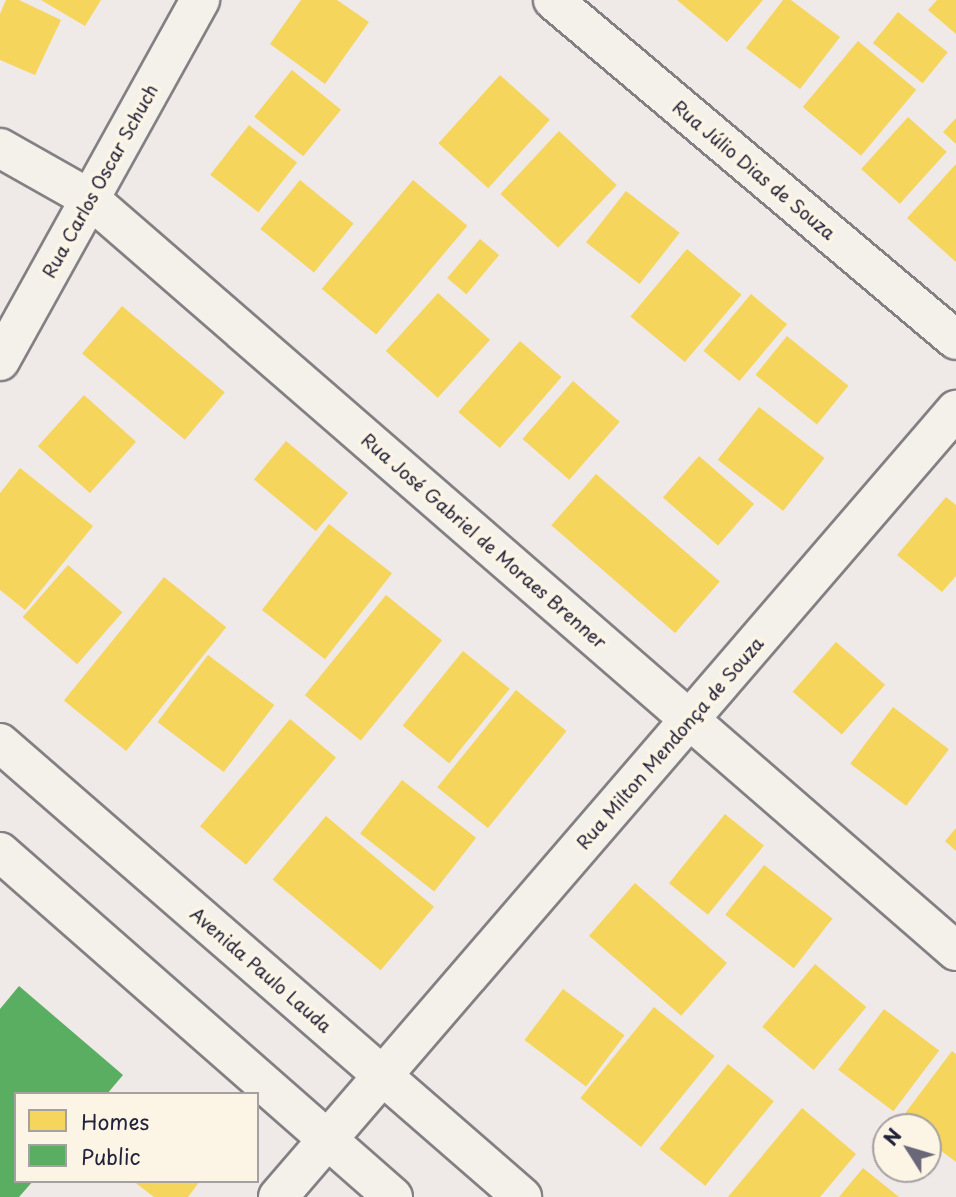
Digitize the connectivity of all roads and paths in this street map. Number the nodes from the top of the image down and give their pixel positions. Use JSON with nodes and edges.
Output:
{"nodes":[{"id":1,"x":200,"y":0,"type":"edge"},
{"id":2,"x":553,"y":0,"type":"edge"},
{"id":3,"x":0,"y":148,"type":"edge"},
{"id":4,"x":90,"y":199,"type":"junction"},
{"id":5,"x":956,"y":340,"type":"edge"},
{"id":6,"x":0,"y":361,"type":"edge"},
{"id":7,"x":956,"y":410,"type":"edge"},
{"id":8,"x":690,"y":720,"type":"junction"},
{"id":9,"x":0,"y":743,"type":"edge"},
{"id":10,"x":0,"y":852,"type":"edge"},
{"id":11,"x":956,"y":951,"type":"edge"},
{"id":12,"x":384,"y":1077,"type":"junction"},
{"id":13,"x":328,"y":1140,"type":"junction"},
{"id":14,"x":278,"y":1197,"type":"edge"},
{"id":15,"x":393,"y":1197,"type":"edge"},
{"id":16,"x":522,"y":1197,"type":"edge"}],
"edges":[{"from":1,"to":4,"type":"street","name":"Rua Carlos Oscar Schuch"},
{"from":2,"to":5,"type":"street","name":"Rua Júlio Dias de Souza"},
{"from":3,"to":4,"type":"street","name":"Rua José Gabriel de Moraes Brenner"},
{"from":4,"to":6,"type":"street","name":"Rua Carlos Oscar Schuch"},
{"from":4,"to":8,"type":"street","name":"Rua José Gabriel de Moraes Brenner"},
{"from":7,"to":8,"type":"street","name":"Rua Milton Mendonça de Souza"},
{"from":8,"to":11,"type":"street","name":"Rua José Gabriel de Moraes Brenner"},
{"from":8,"to":12,"type":"street","name":"Rua Milton Mendonça de Souza"},
{"from":9,"to":12,"type":"street","name":"Avenida Paulo Lauda"},
{"from":10,"to":13,"type":"street"},
{"from":12,"to":13,"type":"street","name":"Rua Milton Mendonça de Souza"},
{"from":12,"to":16,"type":"street","name":"Avenida Paulo Lauda"},
{"from":13,"to":14,"type":"street"},
{"from":13,"to":15,"type":"street"}]}
